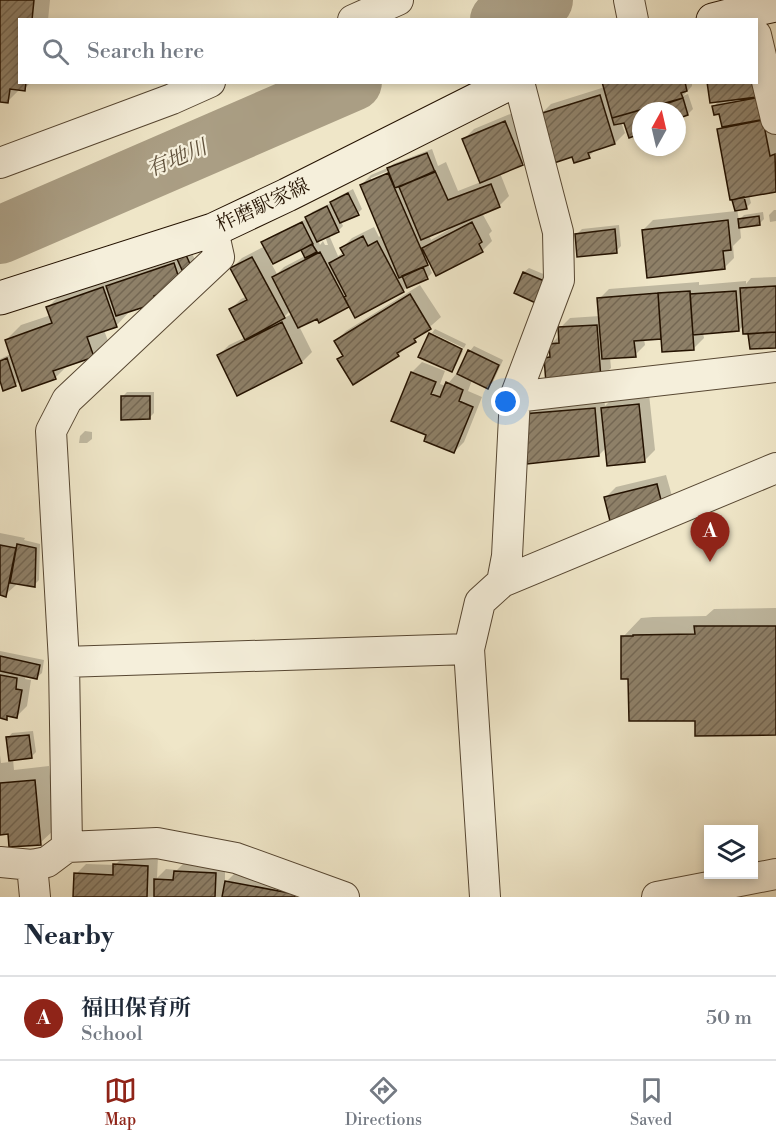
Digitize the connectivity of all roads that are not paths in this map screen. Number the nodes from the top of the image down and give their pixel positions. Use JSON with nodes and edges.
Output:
{"nodes":[{"id":1,"x":398,"y":0,"type":"edge"},
{"id":2,"x":628,"y":0,"type":"edge"},
{"id":3,"x":759,"y":17,"type":"edge"},
{"id":4,"x":358,"y":18,"type":"edge"},
{"id":5,"x":632,"y":18,"type":"edge"},
{"id":6,"x":744,"y":18,"type":"edge"},
{"id":7,"x":206,"y":84,"type":"edge"},
{"id":8,"x":508,"y":84,"type":"edge"},
{"id":9,"x":520,"y":84,"type":"edge"},
{"id":10,"x":776,"y":119,"type":"edge"},
{"id":11,"x":0,"y":163,"type":"edge"},
{"id":12,"x":213,"y":230,"type":"junction"},
{"id":13,"x":0,"y":298,"type":"edge"},
{"id":14,"x":776,"y":367,"type":"edge"},
{"id":15,"x":515,"y":397,"type":"junction"},
{"id":16,"x":776,"y":468,"type":"edge"},
{"id":17,"x":502,"y":582,"type":"junction"},
{"id":18,"x":469,"y":649,"type":"junction"},
{"id":19,"x":64,"y":662,"type":"junction"},
{"id":20,"x":67,"y":848,"type":"junction"},
{"id":21,"x":0,"y":862,"type":"edge"},
{"id":22,"x":32,"y":865,"type":"junction"},
{"id":23,"x":776,"y":873,"type":"edge"},
{"id":24,"x":35,"y":897,"type":"edge"},
{"id":25,"x":344,"y":897,"type":"edge"},
{"id":26,"x":486,"y":897,"type":"edge"},
{"id":27,"x":657,"y":897,"type":"edge"}],
"edges":[{"from":1,"to":4,"type":"street"},
{"from":2,"to":5,"type":"street"},
{"from":3,"to":6,"type":"main road"},
{"from":3,"to":10,"type":"street"},
{"from":7,"to":11,"type":"street"},
{"from":8,"to":12,"type":"main road","name":"柞磨駅家線"},
{"from":9,"to":15,"type":"street"},
{"from":12,"to":13,"type":"main road","name":"柞磨駅家線"},
{"from":12,"to":19,"type":"street"},
{"from":14,"to":15,"type":"street"},
{"from":15,"to":17,"type":"street"},
{"from":16,"to":17,"type":"street"},
{"from":17,"to":18,"type":"street"},
{"from":18,"to":19,"type":"street"},
{"from":18,"to":26,"type":"street"},
{"from":19,"to":20,"type":"street"},
{"from":20,"to":22,"type":"street"},
{"from":20,"to":25,"type":"street"},
{"from":21,"to":22,"type":"street"},
{"from":22,"to":24,"type":"street"},
{"from":23,"to":27,"type":"street"}]}
